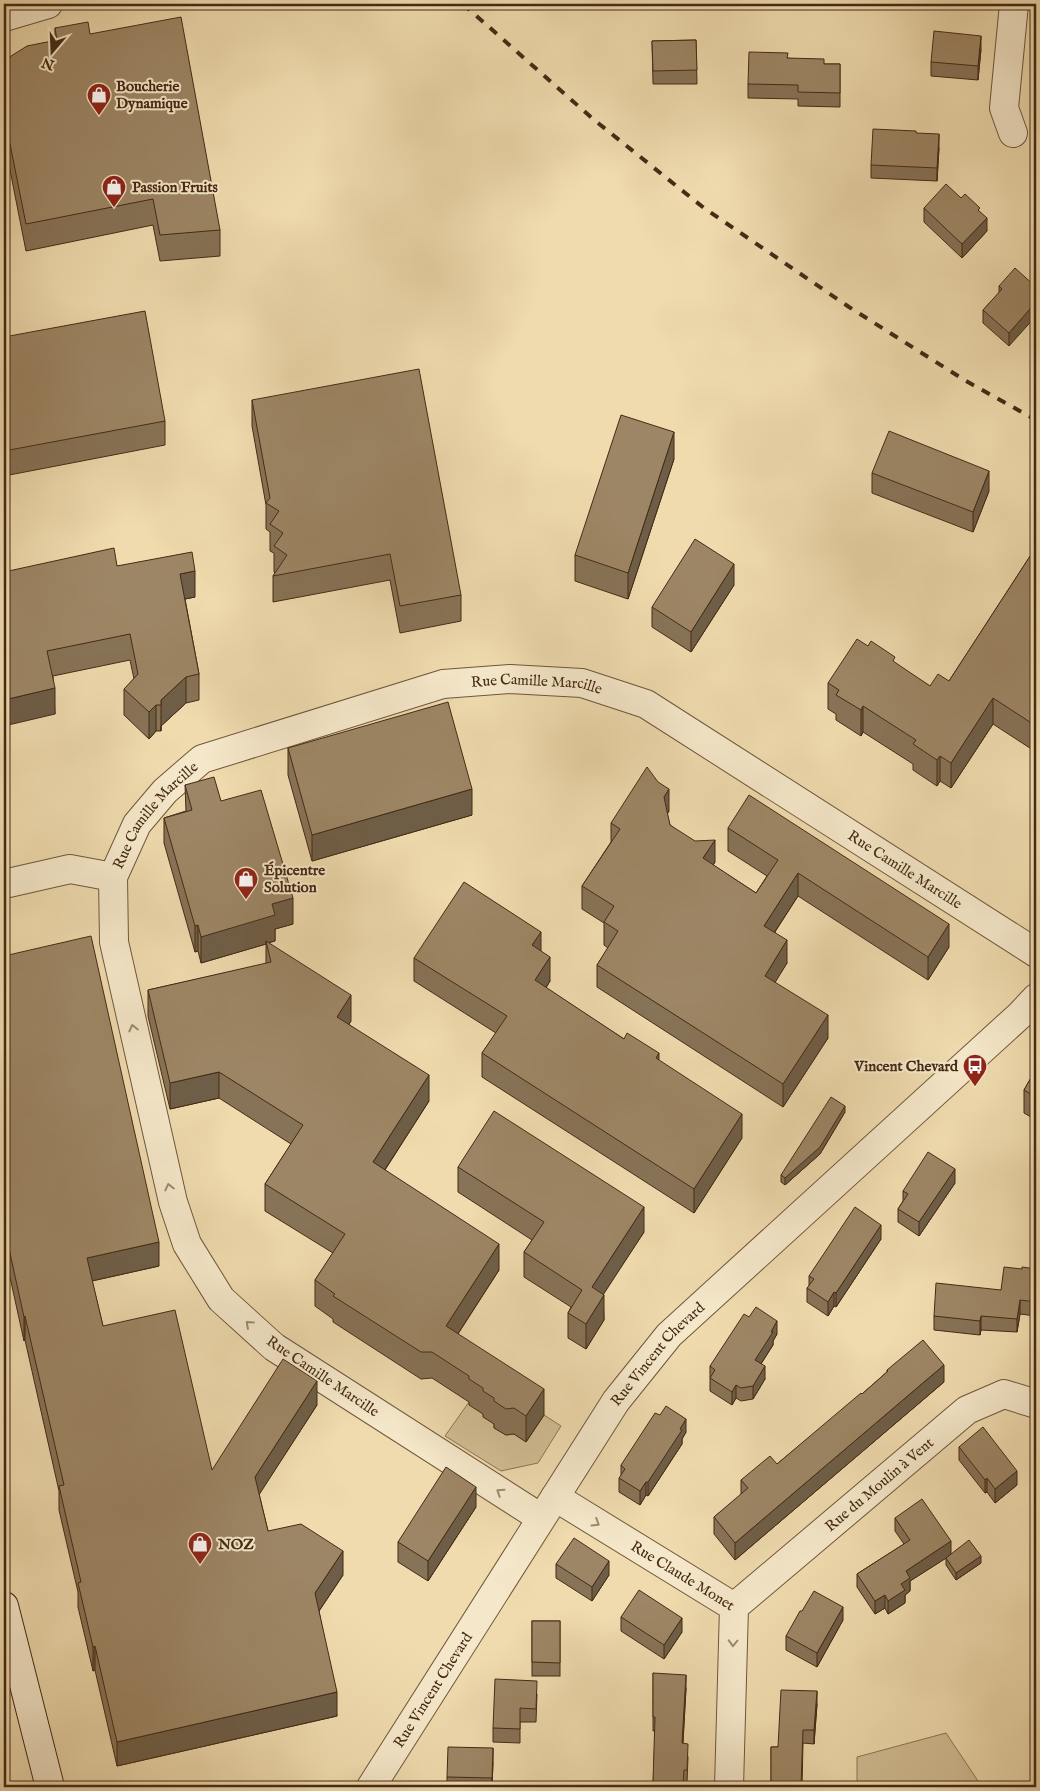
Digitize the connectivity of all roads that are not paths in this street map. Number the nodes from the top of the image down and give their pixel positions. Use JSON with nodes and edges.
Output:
{"nodes":[{"id":1,"x":48,"y":4,"type":"edge"},
{"id":2,"x":1014,"y":4,"type":"edge"},
{"id":3,"x":4,"y":17,"type":"edge"},
{"id":4,"x":1004,"y":124,"type":"dead end"},
{"id":5,"x":113,"y":877,"type":"junction"},
{"id":6,"x":4,"y":884,"type":"edge"},
{"id":7,"x":1036,"y":953,"type":"edge"},
{"id":8,"x":1036,"y":998,"type":"edge"},
{"id":9,"x":1036,"y":1404,"type":"edge"},
{"id":10,"x":548,"y":1508,"type":"junction"},
{"id":11,"x":4,"y":1606,"type":"edge"},
{"id":12,"x":734,"y":1607,"type":"junction"},
{"id":13,"x":50,"y":1787,"type":"edge"},
{"id":14,"x":371,"y":1787,"type":"edge"},
{"id":15,"x":729,"y":1787,"type":"edge"}],
"edges":[{"from":1,"to":3,"type":"street"},
{"from":2,"to":4,"type":"street"},
{"from":5,"to":6,"type":"street"},
{"from":5,"to":7,"type":"street","name":"Rue Camille Marcille"},
{"from":10,"to":5,"type":"street","name":"Rue Camille Marcille","one_way":true},
{"from":8,"to":10,"type":"street","name":"Rue Vincent Chevard"},
{"from":9,"to":12,"type":"street","name":"Rue du Moulin à Vent"},
{"from":10,"to":12,"type":"street","name":"Rue Claude Monet","one_way":true},
{"from":10,"to":14,"type":"street","name":"Rue Vincent Chevard"},
{"from":11,"to":13,"type":"street"},
{"from":12,"to":15,"type":"street","name":"Rue Claude Monet","one_way":true}]}
